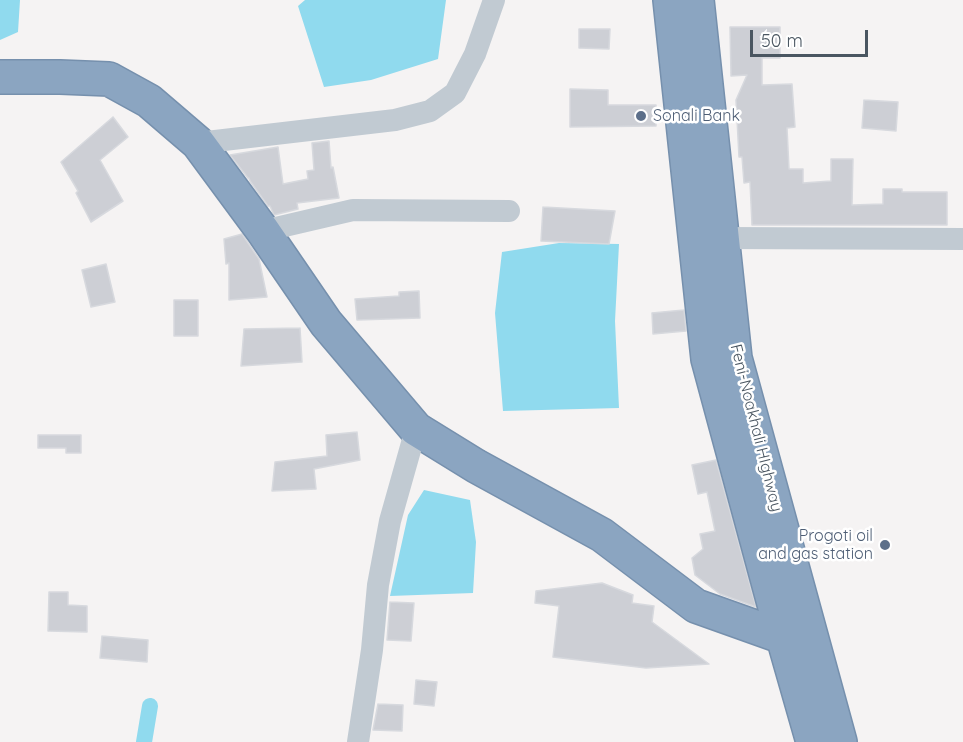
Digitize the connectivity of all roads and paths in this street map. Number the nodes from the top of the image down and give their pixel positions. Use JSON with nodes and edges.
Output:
{"nodes":[{"id":1,"x":494,"y":0,"type":"edge"},
{"id":2,"x":670,"y":0,"type":"edge"},
{"id":3,"x":697,"y":0,"type":"edge"},
{"id":4,"x":0,"y":77,"type":"edge"},
{"id":5,"x":198,"y":143,"type":"junction"},
{"id":6,"x":508,"y":212,"type":"dead end"},
{"id":7,"x":263,"y":231,"type":"junction"},
{"id":8,"x":723,"y":238,"type":"junction"},
{"id":9,"x":963,"y":238,"type":"edge"},
{"id":10,"x":416,"y":429,"type":"junction"},
{"id":11,"x":783,"y":637,"type":"junction"},
{"id":12,"x":816,"y":656,"type":"junction"},
{"id":13,"x":358,"y":742,"type":"edge"},
{"id":14,"x":813,"y":742,"type":"edge"},
{"id":15,"x":840,"y":742,"type":"edge"}],
"edges":[{"from":1,"to":5,"type":"street"},
{"from":2,"to":11,"type":"highway","name":"Feni-Noakhali HIghway"},
{"from":3,"to":8,"type":"highway","name":"Feni-Noakhali HIghway"},
{"from":4,"to":5,"type":"highway"},
{"from":5,"to":7,"type":"highway"},
{"from":6,"to":7,"type":"street"},
{"from":7,"to":10,"type":"highway"},
{"from":8,"to":9,"type":"street"},
{"from":8,"to":12,"type":"highway","name":"Feni-Noakhali HIghway"},
{"from":10,"to":11,"type":"highway"},
{"from":10,"to":13,"type":"street"},
{"from":11,"to":12,"type":"highway"},
{"from":11,"to":14,"type":"highway","name":"Feni-Noakhali HIghway"},
{"from":12,"to":15,"type":"highway","name":"Feni-Noakhali HIghway"}]}
